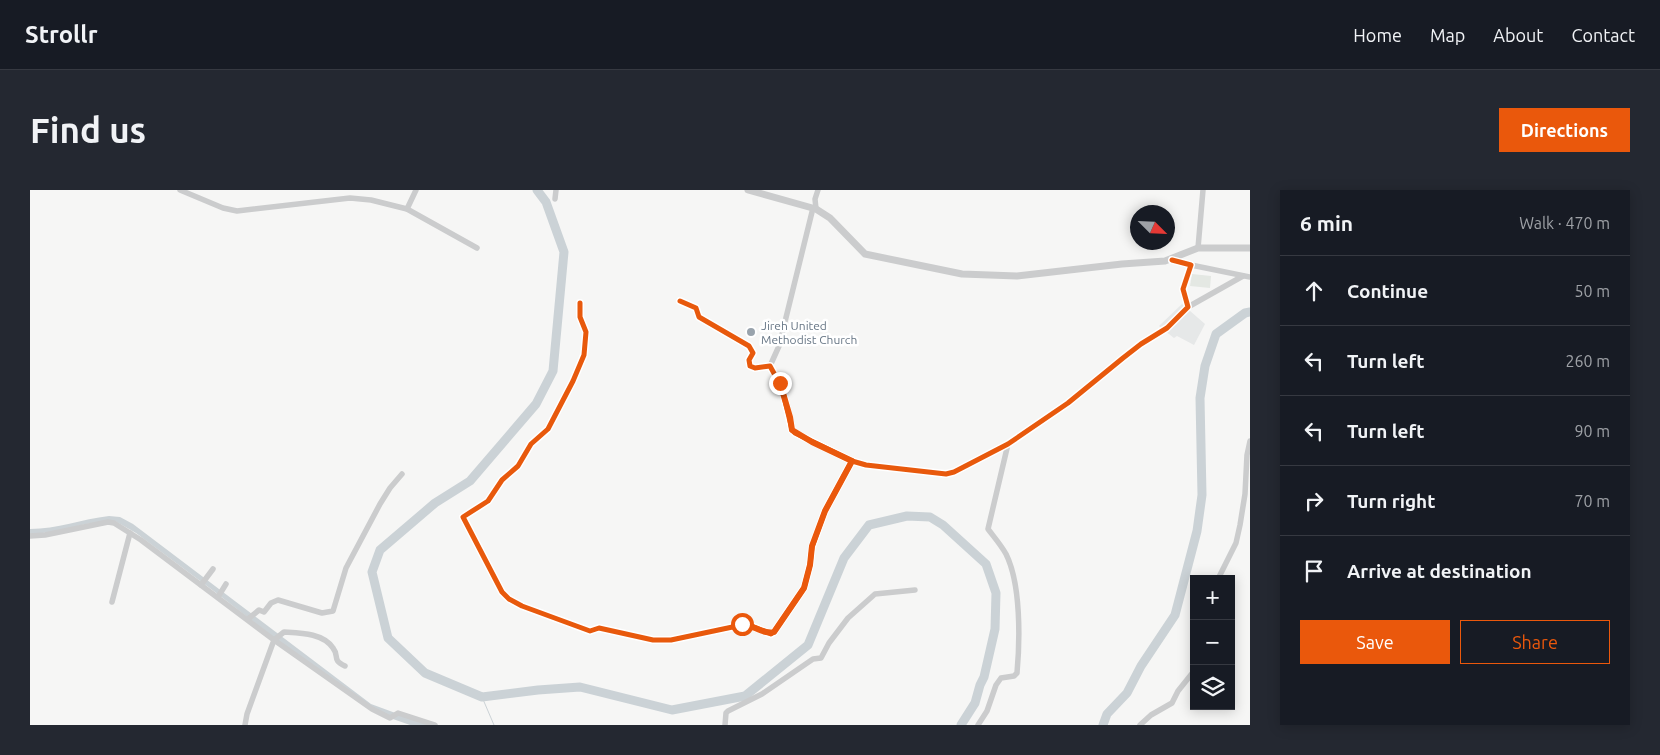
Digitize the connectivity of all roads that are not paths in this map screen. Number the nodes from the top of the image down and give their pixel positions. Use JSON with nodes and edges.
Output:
{"nodes":[{"id":1,"x":180,"y":190,"type":"edge"},
{"id":2,"x":416,"y":190,"type":"edge"},
{"id":3,"x":556,"y":190,"type":"edge"},
{"id":4,"x":748,"y":190,"type":"edge"},
{"id":5,"x":818,"y":190,"type":"edge"},
{"id":6,"x":1203,"y":190,"type":"edge"},
{"id":7,"x":555,"y":199,"type":"dead end"},
{"id":8,"x":814,"y":208,"type":"junction"},
{"id":9,"x":407,"y":209,"type":"junction"},
{"id":10,"x":477,"y":248,"type":"dead end"},
{"id":11,"x":1198,"y":248,"type":"junction"},
{"id":12,"x":1250,"y":248,"type":"edge"},
{"id":13,"x":1172,"y":260,"type":"junction"},
{"id":14,"x":1191,"y":265,"type":"junction"},
{"id":15,"x":1243,"y":276,"type":"junction"},
{"id":16,"x":1250,"y":277,"type":"edge"},
{"id":17,"x":680,"y":301,"type":"dead end"},
{"id":18,"x":580,"y":302,"type":"dead end"},
{"id":19,"x":1188,"y":307,"type":"junction"},
{"id":20,"x":770,"y":366,"type":"junction"},
{"id":21,"x":1250,"y":441,"type":"edge"},
{"id":22,"x":1008,"y":444,"type":"junction"},
{"id":23,"x":852,"y":461,"type":"junction"},
{"id":24,"x":402,"y":474,"type":"dead end"},
{"id":25,"x":130,"y":533,"type":"junction"},
{"id":26,"x":30,"y":536,"type":"edge"},
{"id":27,"x":213,"y":570,"type":"dead end"},
{"id":28,"x":1220,"y":575,"type":"edge"},
{"id":29,"x":203,"y":582,"type":"junction"},
{"id":30,"x":226,"y":584,"type":"dead end"},
{"id":31,"x":915,"y":590,"type":"dead end"},
{"id":32,"x":219,"y":594,"type":"junction"},
{"id":33,"x":112,"y":602,"type":"dead end"},
{"id":34,"x":250,"y":617,"type":"junction"},
{"id":35,"x":277,"y":638,"type":"junction"},
{"id":36,"x":345,"y":666,"type":"dead end"},
{"id":37,"x":1190,"y":676,"type":"edge"},
{"id":38,"x":245,"y":725,"type":"edge"},
{"id":39,"x":436,"y":725,"type":"edge"},
{"id":40,"x":725,"y":725,"type":"edge"},
{"id":41,"x":978,"y":725,"type":"edge"},
{"id":42,"x":1140,"y":725,"type":"edge"}],
"edges":[{"from":1,"to":9,"type":"street"},
{"from":2,"to":9,"type":"street"},
{"from":3,"to":7,"type":"street"},
{"from":4,"to":8,"type":"street"},
{"from":5,"to":8,"type":"street"},
{"from":6,"to":11,"type":"street"},
{"from":8,"to":13,"type":"street"},
{"from":8,"to":20,"type":"street"},
{"from":9,"to":10,"type":"street"},
{"from":11,"to":12,"type":"street"},
{"from":11,"to":13,"type":"street"},
{"from":13,"to":14,"type":"street"},
{"from":14,"to":15,"type":"street"},
{"from":14,"to":19,"type":"street"},
{"from":15,"to":16,"type":"street"},
{"from":15,"to":19,"type":"street"},
{"from":17,"to":20,"type":"street"},
{"from":18,"to":23,"type":"street"},
{"from":19,"to":22,"type":"street"},
{"from":20,"to":23,"type":"street"},
{"from":21,"to":28,"type":"street"},
{"from":22,"to":23,"type":"street"},
{"from":22,"to":41,"type":"street"},
{"from":24,"to":34,"type":"street"},
{"from":25,"to":26,"type":"street"},
{"from":25,"to":29,"type":"street"},
{"from":25,"to":33,"type":"street"},
{"from":27,"to":29,"type":"street"},
{"from":29,"to":32,"type":"street"},
{"from":30,"to":32,"type":"street"},
{"from":31,"to":40,"type":"street"},
{"from":32,"to":34,"type":"street"},
{"from":34,"to":35,"type":"street"},
{"from":35,"to":36,"type":"street"},
{"from":35,"to":38,"type":"street"},
{"from":35,"to":39,"type":"street"},
{"from":37,"to":42,"type":"street"}]}
